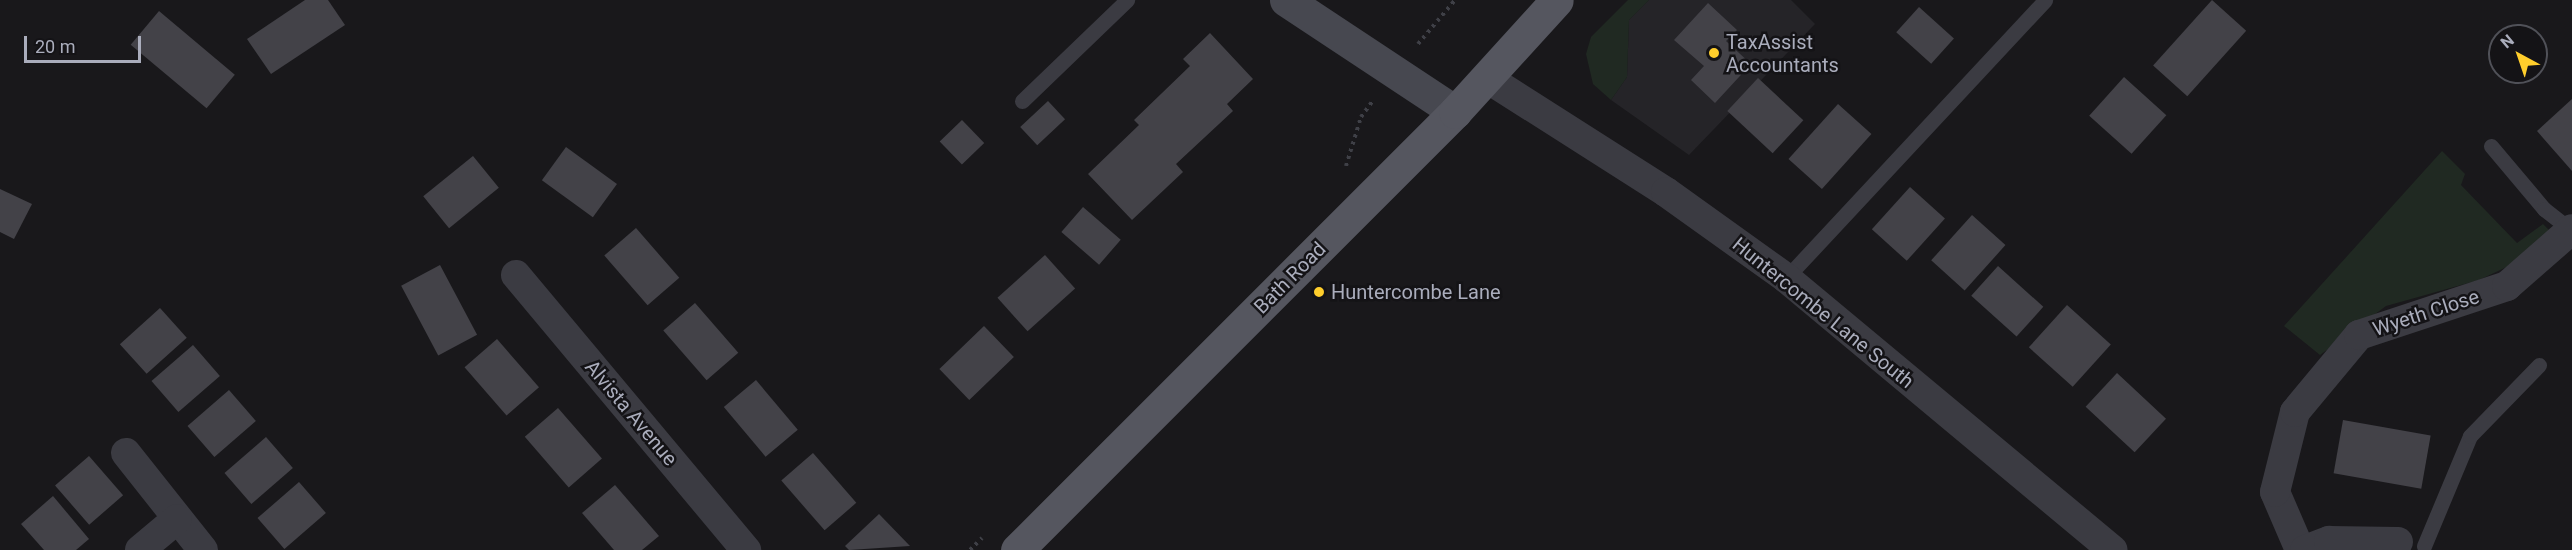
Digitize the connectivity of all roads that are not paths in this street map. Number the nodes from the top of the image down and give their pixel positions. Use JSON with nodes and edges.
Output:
{"nodes":[{"id":1,"x":1127,"y":0,"type":"edge"},
{"id":2,"x":1286,"y":0,"type":"edge"},
{"id":3,"x":1557,"y":0,"type":"edge"},
{"id":4,"x":2045,"y":0,"type":"edge"},
{"id":5,"x":1487,"y":78,"type":"junction"},
{"id":6,"x":1022,"y":102,"type":"dead end"},
{"id":7,"x":1455,"y":112,"type":"junction"},
{"id":8,"x":2491,"y":146,"type":"dead end"},
{"id":9,"x":2572,"y":230,"type":"edge"},
{"id":10,"x":516,"y":275,"type":"dead end"},
{"id":11,"x":1786,"y":278,"type":"junction"},
{"id":12,"x":2539,"y":365,"type":"dead end"},
{"id":13,"x":126,"y":453,"type":"dead end"},
{"id":14,"x":177,"y":519,"type":"junction"},
{"id":15,"x":2417,"y":546,"type":"edge"},
{"id":16,"x":140,"y":550,"type":"edge"},
{"id":17,"x":203,"y":550,"type":"edge"},
{"id":18,"x":746,"y":550,"type":"edge"},
{"id":19,"x":1017,"y":550,"type":"edge"},
{"id":20,"x":2113,"y":550,"type":"edge"},
{"id":21,"x":2300,"y":550,"type":"edge"},
{"id":22,"x":2305,"y":550,"type":"edge"}],
"edges":[{"from":1,"to":6,"type":"lane"},
{"from":2,"to":7,"type":"street"},
{"from":3,"to":5,"type":"main road","name":"Bath Road"},
{"from":4,"to":11,"type":"lane"},
{"from":5,"to":7,"type":"main road","name":"Bath Road"},
{"from":5,"to":11,"type":"street","name":"Huntercombe Lane South"},
{"from":7,"to":19,"type":"main road","name":"Bath Road"},
{"from":8,"to":9,"type":"lane"},
{"from":9,"to":21,"type":"street","name":"Wyeth Close"},
{"from":10,"to":18,"type":"street","name":"Alvista Avenue"},
{"from":11,"to":20,"type":"street","name":"Huntercombe Lane South"},
{"from":12,"to":15,"type":"lane"},
{"from":13,"to":14,"type":"street"},
{"from":14,"to":16,"type":"street"},
{"from":14,"to":17,"type":"street"},
{"from":15,"to":22,"type":"street"}]}
